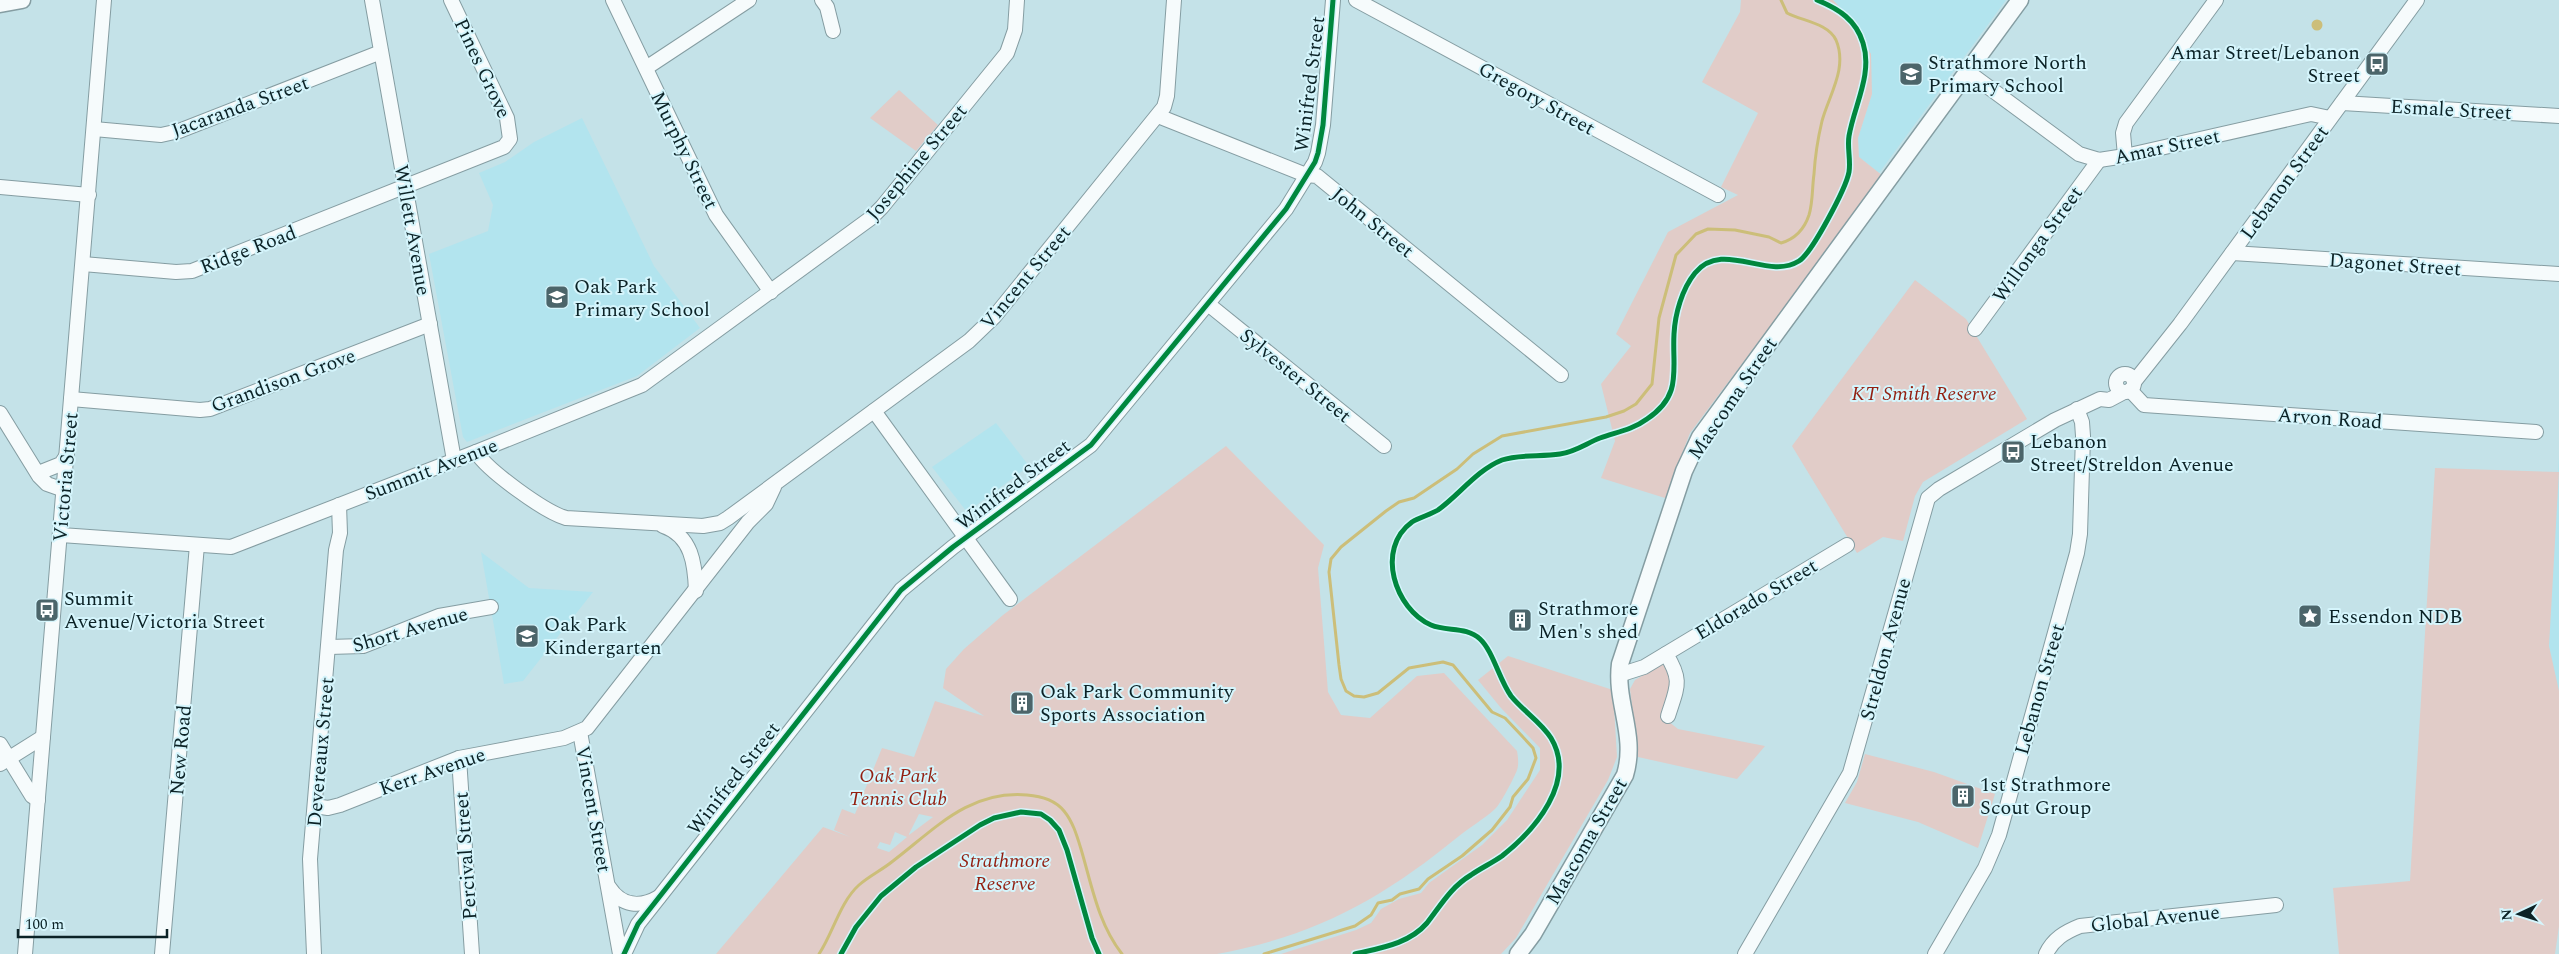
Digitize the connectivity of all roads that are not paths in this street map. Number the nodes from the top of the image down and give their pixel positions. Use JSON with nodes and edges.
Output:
{"nodes":[{"id":1,"x":22,"y":0,"type":"edge"},
{"id":2,"x":104,"y":0,"type":"edge"},
{"id":3,"x":372,"y":0,"type":"edge"},
{"id":4,"x":451,"y":0,"type":"edge"},
{"id":5,"x":613,"y":0,"type":"edge"},
{"id":6,"x":749,"y":0,"type":"edge"},
{"id":7,"x":822,"y":0,"type":"edge"},
{"id":8,"x":1017,"y":0,"type":"edge"},
{"id":9,"x":1174,"y":0,"type":"edge"},
{"id":10,"x":1333,"y":0,"type":"edge"},
{"id":11,"x":1356,"y":0,"type":"edge"},
{"id":12,"x":2020,"y":0,"type":"edge"},
{"id":13,"x":2216,"y":0,"type":"edge"},
{"id":14,"x":2417,"y":0,"type":"edge"},
{"id":15,"x":0,"y":4,"type":"edge"},
{"id":16,"x":833,"y":31,"type":"dead end"},
{"id":17,"x":381,"y":52,"type":"junction"},
{"id":18,"x":646,"y":68,"type":"junction"},
{"id":19,"x":1968,"y":72,"type":"junction"},
{"id":20,"x":2342,"y":103,"type":"junction"},
{"id":21,"x":1158,"y":116,"type":"junction"},
{"id":22,"x":2559,"y":116,"type":"edge"},
{"id":23,"x":2330,"y":118,"type":"junction"},
{"id":24,"x":94,"y":129,"type":"junction"},
{"id":25,"x":2125,"y":156,"type":"junction"},
{"id":26,"x":2098,"y":160,"type":"junction"},
{"id":27,"x":1311,"y":176,"type":"junction"},
{"id":28,"x":0,"y":187,"type":"edge"},
{"id":29,"x":405,"y":187,"type":"junction"},
{"id":30,"x":89,"y":195,"type":"junction"},
{"id":31,"x":1718,"y":195,"type":"dead end"},
{"id":32,"x":2232,"y":253,"type":"junction"},
{"id":33,"x":84,"y":264,"type":"junction"},
{"id":34,"x":2559,"y":274,"type":"edge"},
{"id":35,"x":771,"y":292,"type":"junction"},
{"id":36,"x":1208,"y":304,"type":"junction"},
{"id":37,"x":430,"y":324,"type":"junction"},
{"id":38,"x":1975,"y":329,"type":"dead end"},
{"id":39,"x":1561,"y":375,"type":"dead end"},
{"id":40,"x":2126,"y":384,"type":"junction"},
{"id":41,"x":72,"y":399,"type":"junction"},
{"id":42,"x":2081,"y":408,"type":"junction"},
{"id":43,"x":0,"y":412,"type":"edge"},
{"id":44,"x":872,"y":413,"type":"junction"},
{"id":45,"x":2536,"y":432,"type":"dead end"},
{"id":46,"x":1384,"y":446,"type":"dead end"},
{"id":47,"x":476,"y":452,"type":"junction"},
{"id":48,"x":67,"y":455,"type":"junction"},
{"id":49,"x":454,"y":460,"type":"junction"},
{"id":50,"x":38,"y":469,"type":"junction"},
{"id":51,"x":774,"y":485,"type":"junction"},
{"id":52,"x":64,"y":486,"type":"junction"},
{"id":53,"x":751,"y":502,"type":"junction"},
{"id":54,"x":339,"y":505,"type":"junction"},
{"id":55,"x":325,"y":511,"type":"junction"},
{"id":56,"x":748,"y":522,"type":"junction"},
{"id":57,"x":655,"y":524,"type":"junction"},
{"id":58,"x":61,"y":534,"type":"junction"},
{"id":59,"x":966,"y":538,"type":"junction"},
{"id":60,"x":197,"y":545,"type":"junction"},
{"id":61,"x":1847,"y":545,"type":"dead end"},
{"id":62,"x":336,"y":550,"type":"junction"},
{"id":63,"x":696,"y":591,"type":"junction"},
{"id":64,"x":1010,"y":598,"type":"dead end"},
{"id":65,"x":491,"y":606,"type":"dead end"},
{"id":66,"x":328,"y":647,"type":"junction"},
{"id":67,"x":1666,"y":654,"type":"junction"},
{"id":68,"x":1619,"y":674,"type":"junction"},
{"id":69,"x":1668,"y":716,"type":"dead end"},
{"id":70,"x":580,"y":732,"type":"junction"},
{"id":71,"x":43,"y":737,"type":"junction"},
{"id":72,"x":0,"y":744,"type":"edge"},
{"id":73,"x":459,"y":758,"type":"junction"},
{"id":74,"x":5,"y":761,"type":"edge"},
{"id":75,"x":38,"y":800,"type":"junction"},
{"id":76,"x":315,"y":806,"type":"junction"},
{"id":77,"x":608,"y":885,"type":"junction"},
{"id":78,"x":659,"y":896,"type":"junction"},
{"id":79,"x":2276,"y":905,"type":"dead end"},
{"id":80,"x":25,"y":954,"type":"edge"},
{"id":81,"x":162,"y":954,"type":"edge"},
{"id":82,"x":314,"y":954,"type":"edge"},
{"id":83,"x":472,"y":954,"type":"edge"},
{"id":84,"x":620,"y":954,"type":"edge"},
{"id":85,"x":624,"y":954,"type":"edge"},
{"id":86,"x":1519,"y":954,"type":"edge"},
{"id":87,"x":1745,"y":954,"type":"edge"},
{"id":88,"x":1935,"y":954,"type":"edge"},
{"id":89,"x":2046,"y":954,"type":"edge"}],
"edges":[{"from":1,"to":15,"type":"main road"},
{"from":2,"to":24,"type":"street","name":"Victoria Street"},
{"from":3,"to":17,"type":"street","name":"Willett Avenue"},
{"from":4,"to":29,"type":"street","name":"Pines Grove"},
{"from":5,"to":18,"type":"street","name":"Murphy Street"},
{"from":6,"to":18,"type":"street"},
{"from":7,"to":16,"type":"street"},
{"from":8,"to":35,"type":"street","name":"Josephine Street"},
{"from":9,"to":21,"type":"street","name":"Vincent Street"},
{"from":10,"to":27,"type":"street","name":"Winifred Street"},
{"from":11,"to":31,"type":"street","name":"Gregory Street"},
{"from":12,"to":19,"type":"main road","name":"Mascoma Street"},
{"from":13,"to":25,"type":"street"},
{"from":14,"to":20,"type":"street","name":"Lebanon Street"},
{"from":17,"to":24,"type":"street","name":"Jacaranda Street"},
{"from":17,"to":29,"type":"street","name":"Willett Avenue"},
{"from":18,"to":35,"type":"street","name":"Murphy Street"},
{"from":19,"to":26,"type":"street","name":"Amar Street"},
{"from":19,"to":68,"type":"main road","name":"Mascoma Street"},
{"from":20,"to":22,"type":"street","name":"Esmale Street"},
{"from":20,"to":23,"type":"street","name":"Lebanon Street"},
{"from":21,"to":27,"type":"street","name":"John Street"},
{"from":21,"to":44,"type":"street","name":"Vincent Street"},
{"from":23,"to":25,"type":"street","name":"Amar Street"},
{"from":23,"to":32,"type":"street","name":"Lebanon Street"},
{"from":24,"to":30,"type":"street","name":"Victoria Street"},
{"from":25,"to":26,"type":"street","name":"Amar Street"},
{"from":26,"to":38,"type":"street","name":"Willonga Street"},
{"from":27,"to":36,"type":"street","name":"Winifred Street"},
{"from":27,"to":39,"type":"street","name":"John Street"},
{"from":28,"to":30,"type":"street"},
{"from":29,"to":33,"type":"street","name":"Ridge Road"},
{"from":29,"to":37,"type":"street","name":"Willett Avenue"},
{"from":30,"to":33,"type":"street","name":"Victoria Street"},
{"from":32,"to":34,"type":"street","name":"Dagonet Street"},
{"from":32,"to":40,"type":"street","name":"Lebanon Street"},
{"from":33,"to":41,"type":"street","name":"Victoria Street"},
{"from":35,"to":47,"type":"street","name":"Summit Avenue"},
{"from":36,"to":46,"type":"street","name":"Sylvester Street"},
{"from":36,"to":59,"type":"street","name":"Winifred Street"},
{"from":37,"to":41,"type":"street","name":"Grandison Grove"},
{"from":37,"to":49,"type":"street","name":"Willett Avenue"},
{"from":40,"to":42,"type":"street","name":"Lebanon Street"},
{"from":40,"to":45,"type":"street","name":"Arvon Road"},
{"from":41,"to":48,"type":"street","name":"Victoria Street"},
{"from":42,"to":87,"type":"street","name":"Streldon Avenue"},
{"from":42,"to":88,"type":"street","name":"Lebanon Street"},
{"from":43,"to":50,"type":"street"},
{"from":44,"to":51,"type":"street","name":"Vincent Street"},
{"from":44,"to":59,"type":"street"},
{"from":47,"to":49,"type":"street","name":"Summit Avenue"},
{"from":47,"to":57,"type":"street"},
{"from":48,"to":50,"type":"street"},
{"from":48,"to":52,"type":"street","name":"Victoria Street"},
{"from":49,"to":54,"type":"street","name":"Summit Avenue"},
{"from":50,"to":52,"type":"street"},
{"from":51,"to":53,"type":"street","name":"Vincent Street"},
{"from":51,"to":56,"type":"street","name":"Vincent Street"},
{"from":52,"to":58,"type":"street","name":"Victoria Street"},
{"from":53,"to":56,"type":"street","name":"Vincent Street"},
{"from":53,"to":57,"type":"street"},
{"from":54,"to":55,"type":"street","name":"Summit Avenue"},
{"from":54,"to":62,"type":"street","name":"Devereaux Street"},
{"from":55,"to":60,"type":"street","name":"Summit Avenue"},
{"from":55,"to":62,"type":"street","name":"Devereaux Street"},
{"from":56,"to":63,"type":"street","name":"Vincent Street"},
{"from":57,"to":63,"type":"street"},
{"from":58,"to":60,"type":"street","name":"Summit Avenue"},
{"from":58,"to":71,"type":"street","name":"Victoria Street"},
{"from":59,"to":64,"type":"street"},
{"from":59,"to":78,"type":"street","name":"Winifred Street"},
{"from":60,"to":81,"type":"street","name":"New Road"},
{"from":61,"to":67,"type":"street","name":"Eldorado Street"},
{"from":62,"to":66,"type":"street","name":"Devereaux Street"},
{"from":63,"to":70,"type":"street","name":"Vincent Street"},
{"from":65,"to":66,"type":"street","name":"Short Avenue"},
{"from":66,"to":76,"type":"street","name":"Devereaux Street"},
{"from":67,"to":68,"type":"street","name":"Eldorado Street"},
{"from":67,"to":69,"type":"street"},
{"from":68,"to":86,"type":"main road","name":"Mascoma Street"},
{"from":70,"to":73,"type":"street","name":"Kerr Avenue"},
{"from":70,"to":77,"type":"street","name":"Vincent Street"},
{"from":71,"to":74,"type":"street"},
{"from":71,"to":75,"type":"street","name":"Victoria Street"},
{"from":72,"to":74,"type":"street"},
{"from":73,"to":76,"type":"street","name":"Kerr Avenue"},
{"from":73,"to":83,"type":"street","name":"Percival Street"},
{"from":74,"to":75,"type":"street"},
{"from":75,"to":80,"type":"street","name":"Victoria Street"},
{"from":76,"to":82,"type":"street","name":"Devereaux Street"},
{"from":77,"to":78,"type":"street","name":"Vincent Street"},
{"from":77,"to":84,"type":"street","name":"Vincent Street"},
{"from":78,"to":85,"type":"street","name":"Winifred Street"},
{"from":79,"to":89,"type":"street","name":"Global Avenue"}]}
